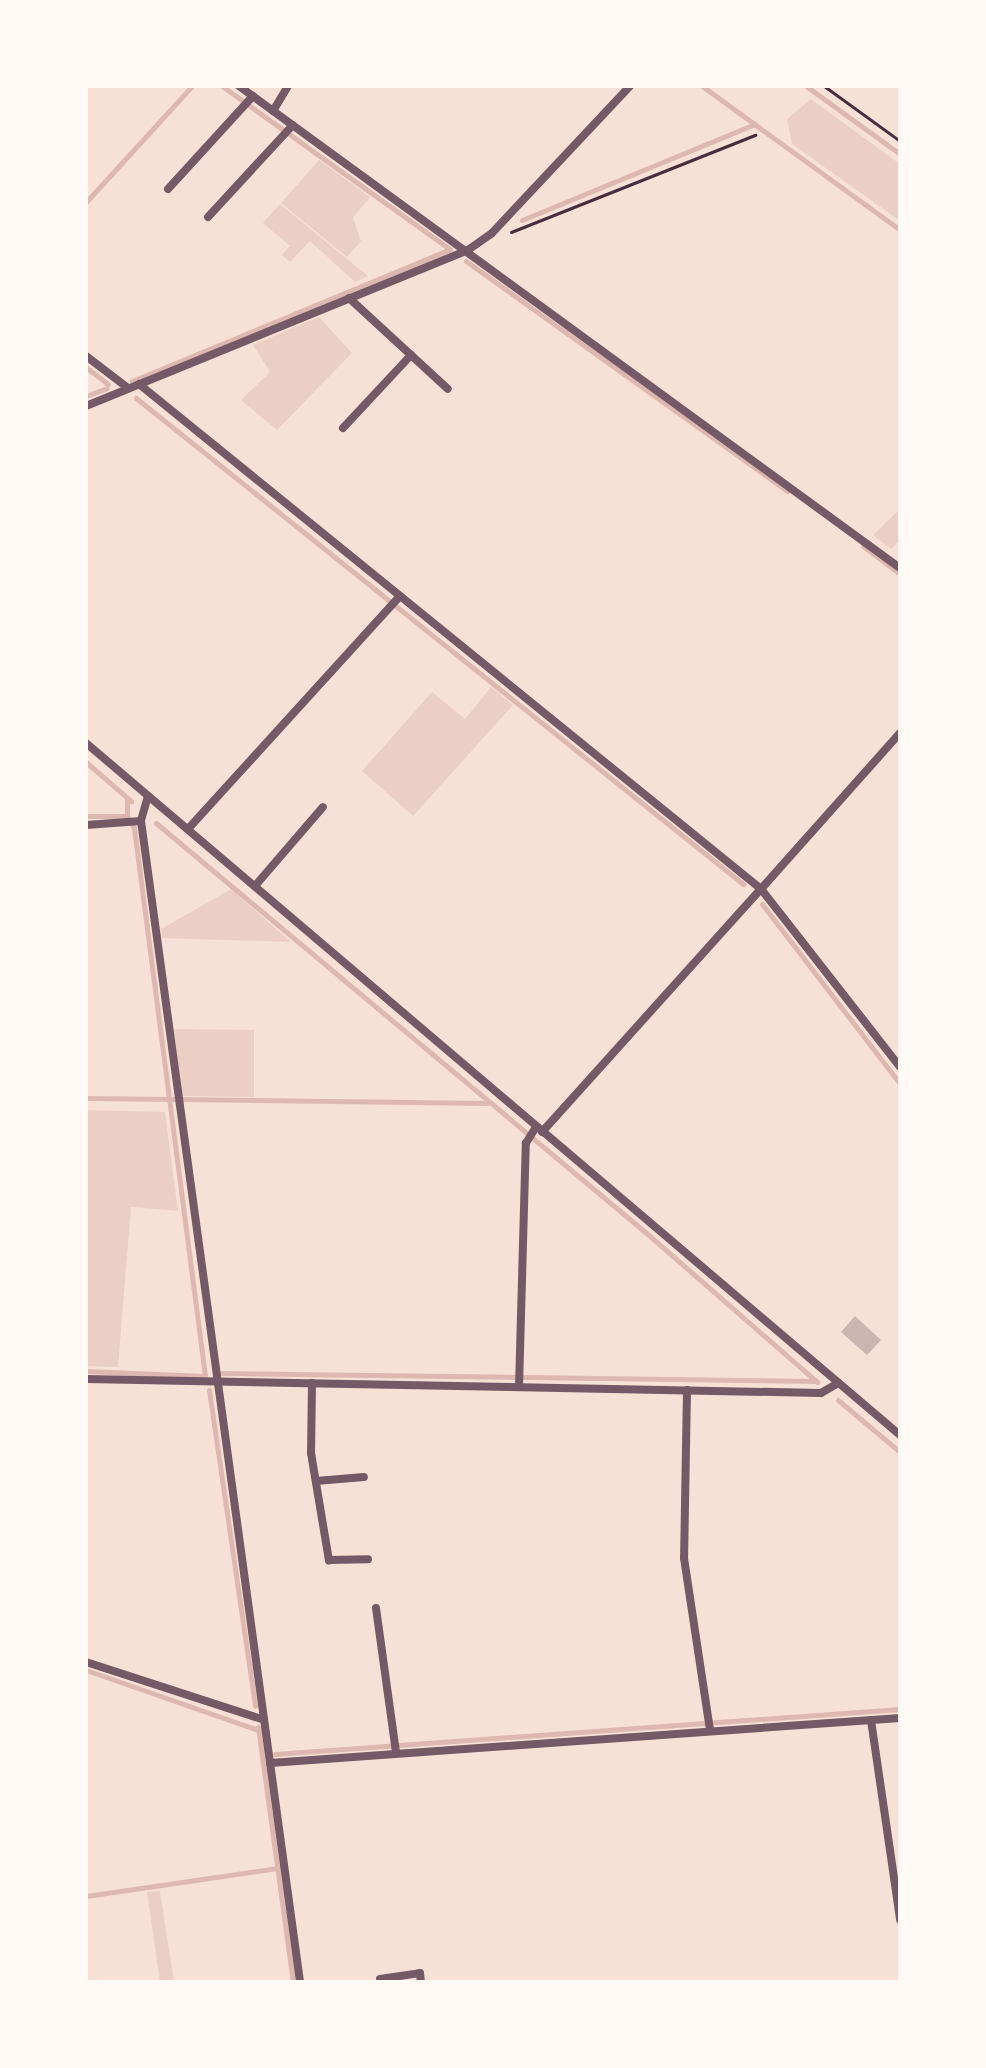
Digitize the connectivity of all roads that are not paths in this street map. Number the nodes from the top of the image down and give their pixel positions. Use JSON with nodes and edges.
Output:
{"nodes":[{"id":1,"x":239,"y":86,"type":"edge"},
{"id":2,"x":288,"y":86,"type":"edge"},
{"id":3,"x":630,"y":86,"type":"edge"},
{"id":4,"x":253,"y":96,"type":"junction"},
{"id":5,"x":273,"y":111,"type":"junction"},
{"id":6,"x":293,"y":125,"type":"junction"},
{"id":7,"x":168,"y":189,"type":"dead end"},
{"id":8,"x":208,"y":217,"type":"dead end"},
{"id":9,"x":468,"y":250,"type":"junction"},
{"id":10,"x":349,"y":298,"type":"junction"},
{"id":11,"x":411,"y":355,"type":"junction"},
{"id":12,"x":86,"y":356,"type":"edge"},
{"id":13,"x":139,"y":384,"type":"junction"},
{"id":14,"x":128,"y":388,"type":"junction"},
{"id":15,"x":448,"y":389,"type":"dead end"},
{"id":16,"x":86,"y":406,"type":"edge"},
{"id":17,"x":343,"y":428,"type":"dead end"},
{"id":18,"x":900,"y":568,"type":"edge"},
{"id":19,"x":395,"y":601,"type":"junction"},
{"id":20,"x":900,"y":733,"type":"edge"},
{"id":21,"x":86,"y":743,"type":"edge"},
{"id":22,"x":148,"y":796,"type":"junction"},
{"id":23,"x":323,"y":807,"type":"dead end"},
{"id":24,"x":135,"y":823,"type":"junction"},
{"id":25,"x":86,"y":825,"type":"edge"},
{"id":26,"x":188,"y":829,"type":"junction"},
{"id":27,"x":255,"y":886,"type":"junction"},
{"id":28,"x":761,"y":889,"type":"junction"},
{"id":29,"x":900,"y":1067,"type":"edge"},
{"id":30,"x":539,"y":1130,"type":"junction"},
{"id":31,"x":86,"y":1379,"type":"edge"},
{"id":32,"x":215,"y":1381,"type":"junction"},
{"id":33,"x":312,"y":1383,"type":"junction"},
{"id":34,"x":838,"y":1383,"type":"junction"},
{"id":35,"x":519,"y":1387,"type":"junction"},
{"id":36,"x":687,"y":1390,"type":"junction"},
{"id":37,"x":900,"y":1435,"type":"edge"},
{"id":38,"x":364,"y":1477,"type":"dead end"},
{"id":39,"x":316,"y":1481,"type":"junction"},
{"id":40,"x":368,"y":1559,"type":"dead end"},
{"id":41,"x":376,"y":1608,"type":"dead end"},
{"id":42,"x":86,"y":1662,"type":"edge"},
{"id":43,"x":900,"y":1718,"type":"edge"},
{"id":44,"x":264,"y":1720,"type":"junction"},
{"id":45,"x":871,"y":1720,"type":"junction"},
{"id":46,"x":709,"y":1724,"type":"junction"},
{"id":47,"x":396,"y":1753,"type":"junction"},
{"id":48,"x":270,"y":1763,"type":"junction"},
{"id":49,"x":900,"y":1920,"type":"edge"},
{"id":50,"x":380,"y":1979,"type":"dead end"},
{"id":51,"x":300,"y":1982,"type":"edge"},
{"id":52,"x":421,"y":1982,"type":"edge"}],
"edges":[{"from":1,"to":4,"type":"street"},
{"from":2,"to":5,"type":"street"},
{"from":3,"to":9,"type":"street"},
{"from":4,"to":5,"type":"street"},
{"from":4,"to":7,"type":"street"},
{"from":5,"to":6,"type":"street"},
{"from":6,"to":8,"type":"street"},
{"from":6,"to":9,"type":"street"},
{"from":9,"to":10,"type":"street"},
{"from":9,"to":18,"type":"street"},
{"from":10,"to":11,"type":"street"},
{"from":10,"to":13,"type":"street"},
{"from":11,"to":15,"type":"street"},
{"from":11,"to":17,"type":"street"},
{"from":12,"to":14,"type":"street"},
{"from":13,"to":14,"type":"street"},
{"from":13,"to":19,"type":"street"},
{"from":14,"to":16,"type":"street"},
{"from":19,"to":26,"type":"street"},
{"from":19,"to":28,"type":"street"},
{"from":20,"to":28,"type":"street"},
{"from":21,"to":22,"type":"street"},
{"from":22,"to":24,"type":"street"},
{"from":22,"to":26,"type":"street"},
{"from":23,"to":27,"type":"street"},
{"from":24,"to":25,"type":"street"},
{"from":24,"to":32,"type":"street"},
{"from":26,"to":27,"type":"street"},
{"from":27,"to":30,"type":"street"},
{"from":28,"to":29,"type":"street"},
{"from":28,"to":30,"type":"street"},
{"from":30,"to":34,"type":"street"},
{"from":30,"to":35,"type":"street"},
{"from":31,"to":32,"type":"street"},
{"from":32,"to":33,"type":"street"},
{"from":32,"to":44,"type":"street"},
{"from":33,"to":35,"type":"street"},
{"from":33,"to":39,"type":"street"},
{"from":34,"to":36,"type":"street"},
{"from":34,"to":37,"type":"street"},
{"from":35,"to":36,"type":"street"},
{"from":36,"to":46,"type":"street"},
{"from":38,"to":39,"type":"street"},
{"from":39,"to":40,"type":"street"},
{"from":41,"to":47,"type":"street"},
{"from":42,"to":44,"type":"street"},
{"from":43,"to":45,"type":"street"},
{"from":44,"to":48,"type":"street"},
{"from":45,"to":46,"type":"street"},
{"from":45,"to":49,"type":"street"},
{"from":46,"to":47,"type":"street"},
{"from":47,"to":48,"type":"street"},
{"from":48,"to":51,"type":"street"},
{"from":50,"to":52,"type":"street"}]}
